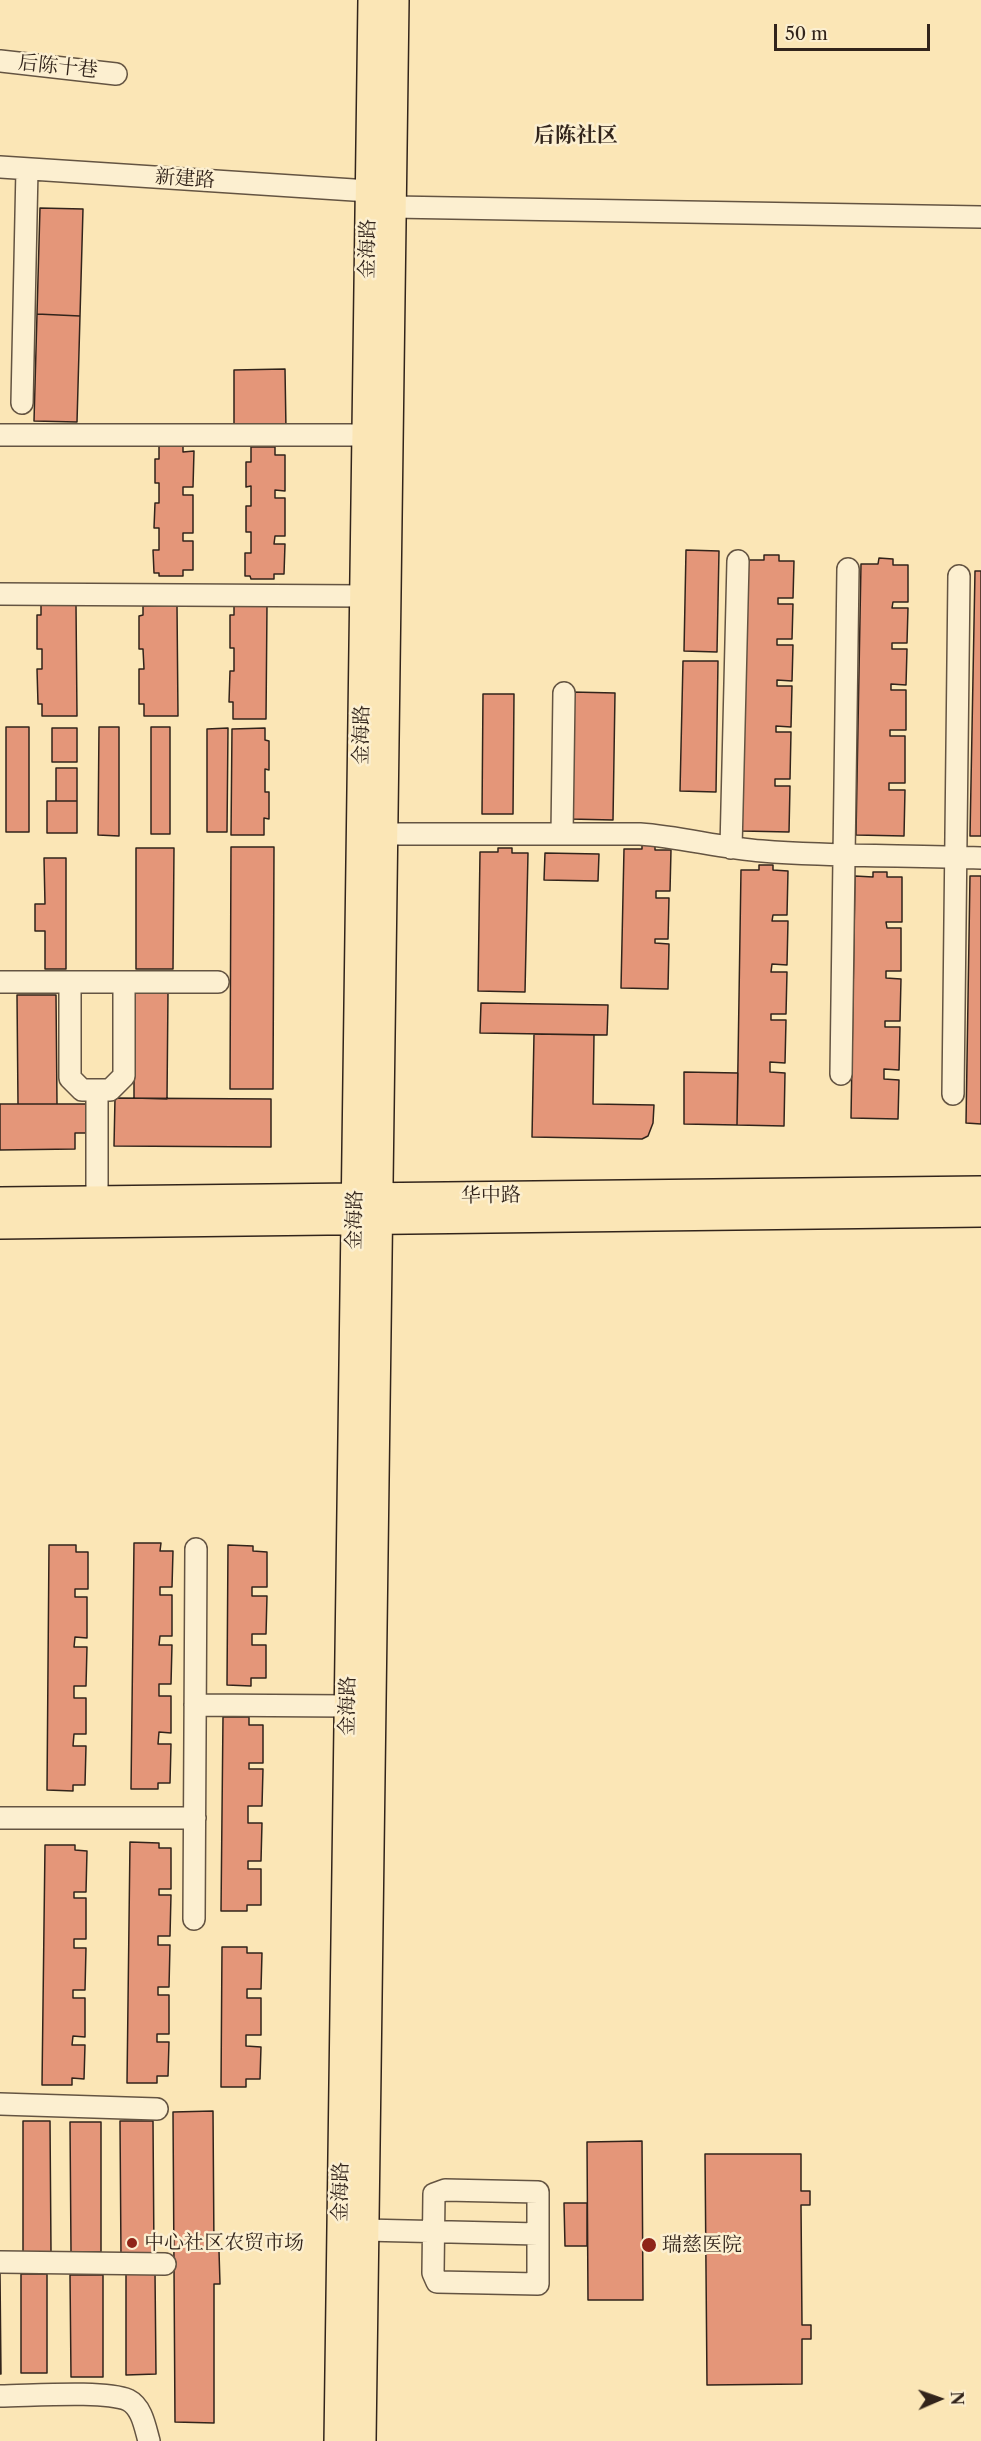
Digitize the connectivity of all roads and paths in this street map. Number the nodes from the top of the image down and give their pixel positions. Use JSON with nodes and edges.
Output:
{"nodes":[{"id":1,"x":372,"y":0,"type":"edge"},
{"id":2,"x":395,"y":0,"type":"edge"},
{"id":3,"x":0,"y":61,"type":"edge"},
{"id":4,"x":116,"y":74,"type":"dead end"},
{"id":5,"x":0,"y":167,"type":"edge"},
{"id":6,"x":27,"y":169,"type":"junction"},
{"id":7,"x":369,"y":191,"type":"junction"},
{"id":8,"x":393,"y":207,"type":"junction"},
{"id":9,"x":981,"y":217,"type":"edge"},
{"id":10,"x":22,"y":403,"type":"dead end"},
{"id":11,"x":0,"y":435,"type":"edge"},
{"id":12,"x":366,"y":435,"type":"junction"},
{"id":13,"x":738,"y":561,"type":"dead end"},
{"id":14,"x":848,"y":569,"type":"dead end"},
{"id":15,"x":959,"y":576,"type":"dead end"},
{"id":16,"x":0,"y":594,"type":"edge"},
{"id":17,"x":364,"y":596,"type":"junction"},
{"id":18,"x":564,"y":693,"type":"dead end"},
{"id":19,"x":384,"y":834,"type":"junction"},
{"id":20,"x":562,"y":834,"type":"junction"},
{"id":21,"x":730,"y":848,"type":"junction"},
{"id":22,"x":843,"y":854,"type":"junction"},
{"id":23,"x":956,"y":857,"type":"junction"},
{"id":24,"x":981,"y":858,"type":"edge"},
{"id":25,"x":0,"y":982,"type":"edge"},
{"id":26,"x":70,"y":982,"type":"junction"},
{"id":27,"x":124,"y":982,"type":"junction"},
{"id":28,"x":218,"y":982,"type":"dead end"},
{"id":29,"x":841,"y":1074,"type":"dead end"},
{"id":30,"x":97,"y":1090,"type":"junction"},
{"id":31,"x":953,"y":1094,"type":"dead end"},
{"id":32,"x":981,"y":1190,"type":"edge"},
{"id":33,"x":97,"y":1200,"type":"junction"},
{"id":34,"x":0,"y":1202,"type":"edge"},
{"id":35,"x":367,"y":1209,"type":"junction"},
{"id":36,"x":981,"y":1213,"type":"edge"},
{"id":37,"x":0,"y":1225,"type":"edge"},
{"id":38,"x":196,"y":1549,"type":"dead end"},
{"id":39,"x":195,"y":1705,"type":"junction"},
{"id":40,"x":348,"y":1706,"type":"junction"},
{"id":41,"x":0,"y":1818,"type":"edge"},
{"id":42,"x":195,"y":1818,"type":"junction"},
{"id":43,"x":194,"y":1919,"type":"dead end"},
{"id":44,"x":0,"y":2104,"type":"edge"},
{"id":45,"x":157,"y":2109,"type":"dead end"},
{"id":46,"x":364,"y":2230,"type":"junction"},
{"id":47,"x":433,"y":2232,"type":"junction"},
{"id":48,"x":538,"y":2234,"type":"junction"},
{"id":49,"x":0,"y":2262,"type":"edge"},
{"id":50,"x":165,"y":2264,"type":"dead end"},
{"id":51,"x":0,"y":2396,"type":"edge"},
{"id":52,"x":149,"y":2441,"type":"edge"},
{"id":53,"x":338,"y":2441,"type":"edge"},
{"id":54,"x":362,"y":2441,"type":"edge"}],
"edges":[{"from":1,"to":7,"type":"main road","name":"金海路"},
{"from":2,"to":8,"type":"main road","name":"金海路"},
{"from":3,"to":4,"type":"street","name":"后陈十巷"},
{"from":5,"to":6,"type":"street","name":"新建路"},
{"from":6,"to":7,"type":"street","name":"新建路"},
{"from":6,"to":10,"type":"street"},
{"from":7,"to":12,"type":"main road","name":"金海路"},
{"from":8,"to":9,"type":"street"},
{"from":8,"to":19,"type":"main road","name":"金海路"},
{"from":11,"to":12,"type":"street"},
{"from":12,"to":17,"type":"main road","name":"金海路"},
{"from":13,"to":21,"type":"street"},
{"from":14,"to":22,"type":"street"},
{"from":15,"to":23,"type":"street"},
{"from":16,"to":17,"type":"street"},
{"from":17,"to":35,"type":"main road","name":"金海路"},
{"from":18,"to":20,"type":"street"},
{"from":19,"to":20,"type":"street"},
{"from":19,"to":35,"type":"main road","name":"金海路"},
{"from":20,"to":21,"type":"street"},
{"from":21,"to":22,"type":"street"},
{"from":22,"to":23,"type":"street"},
{"from":22,"to":29,"type":"street"},
{"from":23,"to":24,"type":"street"},
{"from":23,"to":31,"type":"street"},
{"from":25,"to":26,"type":"street"},
{"from":26,"to":27,"type":"street"},
{"from":26,"to":30,"type":"street"},
{"from":27,"to":28,"type":"street"},
{"from":27,"to":30,"type":"street"},
{"from":30,"to":33,"type":"street"},
{"from":32,"to":35,"type":"main road","name":"华中路"},
{"from":33,"to":34,"type":"main road","name":"华中路"},
{"from":33,"to":35,"type":"main road","name":"华中路"},
{"from":35,"to":36,"type":"main road","name":"华中路"},
{"from":35,"to":37,"type":"main road","name":"华中路"},
{"from":35,"to":40,"type":"main road","name":"金海路"},
{"from":35,"to":46,"type":"main road","name":"金海路"},
{"from":38,"to":39,"type":"street"},
{"from":39,"to":40,"type":"street"},
{"from":39,"to":42,"type":"street"},
{"from":40,"to":53,"type":"main road","name":"金海路"},
{"from":41,"to":42,"type":"street"},
{"from":42,"to":43,"type":"street"},
{"from":44,"to":45,"type":"street"},
{"from":46,"to":47,"type":"street"},
{"from":46,"to":54,"type":"main road","name":"金海路"},
{"from":47,"to":48,"type":"street"},
{"from":47,"to":48,"type":"street"},
{"from":47,"to":48,"type":"street"},
{"from":49,"to":50,"type":"street"},
{"from":51,"to":52,"type":"street"}]}
